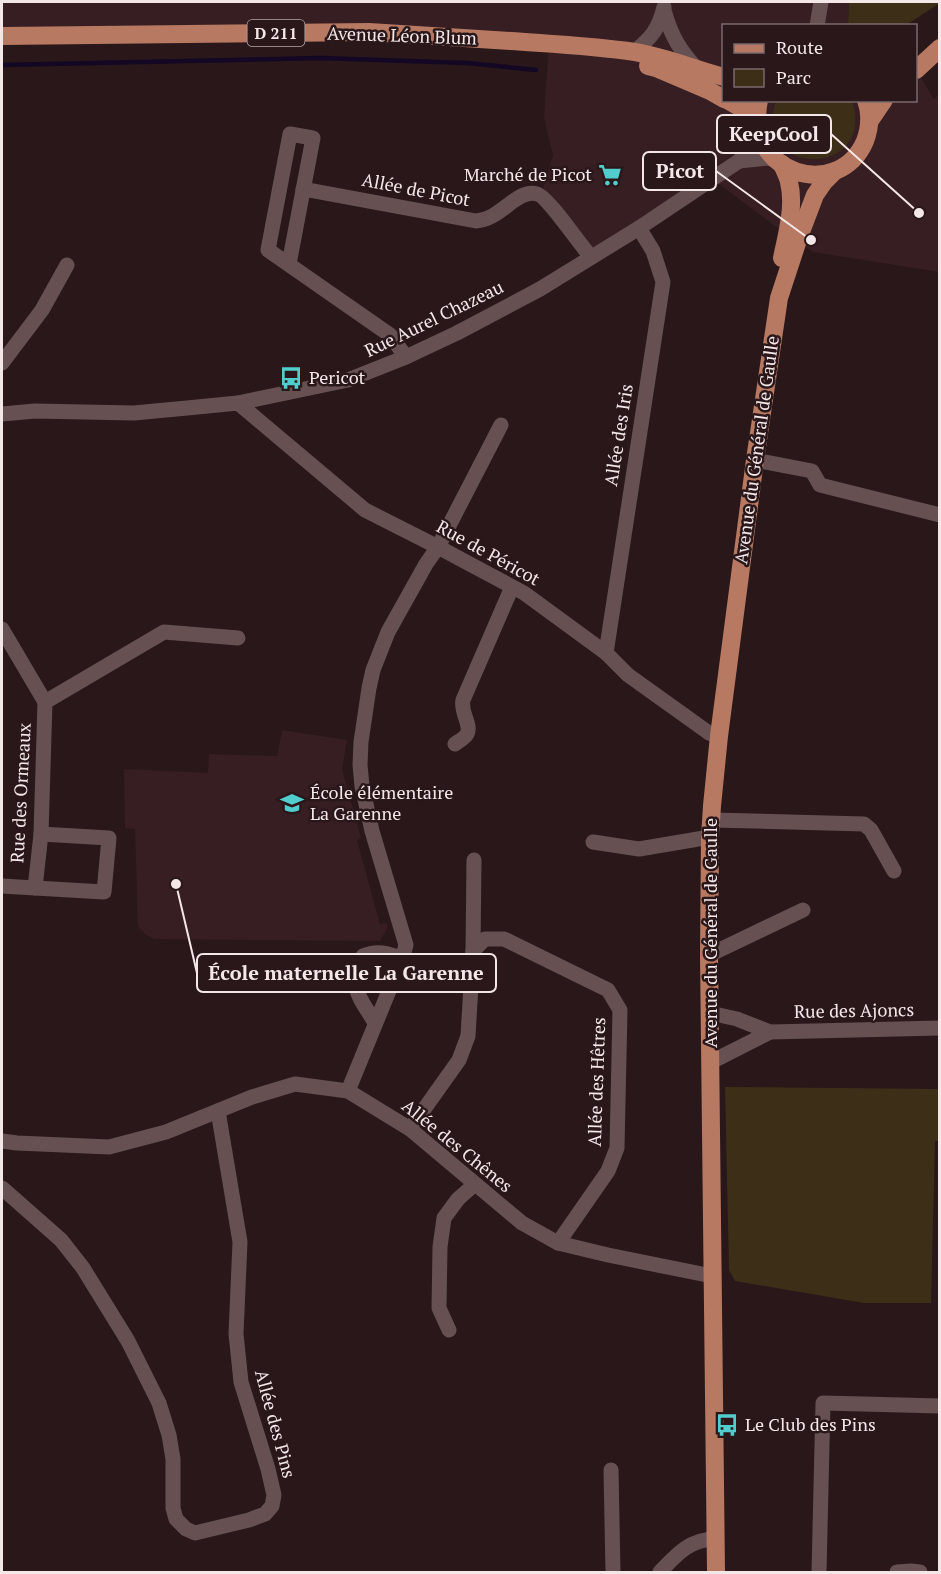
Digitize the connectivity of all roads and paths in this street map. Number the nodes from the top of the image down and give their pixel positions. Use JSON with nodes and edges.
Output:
{"nodes":[{"id":1,"x":823,"y":2,"type":"edge"},
{"id":2,"x":664,"y":6,"type":"edge"},
{"id":3,"x":818,"y":24,"type":"edge"},
{"id":4,"x":827,"y":24,"type":"edge"},
{"id":5,"x":2,"y":36,"type":"edge"},
{"id":6,"x":939,"y":42,"type":"edge"},
{"id":7,"x":549,"y":44,"type":"junction"},
{"id":8,"x":939,"y":48,"type":"edge"},
{"id":9,"x":634,"y":52,"type":"junction"},
{"id":10,"x":917,"y":55,"type":"edge"},
{"id":11,"x":917,"y":68,"type":"edge"},
{"id":12,"x":699,"y":71,"type":"junction"},
{"id":13,"x":722,"y":77,"type":"edge"},
{"id":14,"x":722,"y":98,"type":"edge"},
{"id":15,"x":729,"y":102,"type":"edge"},
{"id":16,"x":867,"y":102,"type":"edge"},
{"id":17,"x":883,"y":102,"type":"edge"},
{"id":18,"x":758,"y":116,"type":"edge"},
{"id":19,"x":869,"y":122,"type":"junction"},
{"id":20,"x":739,"y":161,"type":"junction"},
{"id":21,"x":778,"y":162,"type":"junction"},
{"id":22,"x":835,"y":171,"type":"junction"},
{"id":23,"x":303,"y":189,"type":"junction"},
{"id":24,"x":639,"y":228,"type":"junction"},
{"id":25,"x":591,"y":257,"type":"junction"},
{"id":26,"x":289,"y":264,"type":"junction"},
{"id":27,"x":67,"y":265,"type":"dead end"},
{"id":28,"x":779,"y":298,"type":"junction"},
{"id":29,"x":406,"y":357,"type":"junction"},
{"id":30,"x":2,"y":363,"type":"edge"},
{"id":31,"x":238,"y":403,"type":"junction"},
{"id":32,"x":2,"y":414,"type":"edge"},
{"id":33,"x":501,"y":425,"type":"dead end"},
{"id":34,"x":755,"y":460,"type":"junction"},
{"id":35,"x":939,"y":515,"type":"edge"},
{"id":36,"x":438,"y":546,"type":"junction"},
{"id":37,"x":512,"y":587,"type":"junction"},
{"id":38,"x":2,"y":629,"type":"edge"},
{"id":39,"x":238,"y":638,"type":"dead end"},
{"id":40,"x":606,"y":653,"type":"junction"},
{"id":41,"x":45,"y":702,"type":"junction"},
{"id":42,"x":719,"y":736,"type":"junction"},
{"id":43,"x":455,"y":744,"type":"dead end"},
{"id":44,"x":711,"y":829,"type":"junction"},
{"id":45,"x":41,"y":834,"type":"junction"},
{"id":46,"x":593,"y":842,"type":"dead end"},
{"id":47,"x":474,"y":860,"type":"dead end"},
{"id":48,"x":894,"y":871,"type":"dead end"},
{"id":49,"x":2,"y":886,"type":"edge"},
{"id":50,"x":35,"y":888,"type":"junction"},
{"id":51,"x":803,"y":910,"type":"dead end"},
{"id":52,"x":473,"y":951,"type":"junction"},
{"id":53,"x":709,"y":955,"type":"junction"},
{"id":54,"x":402,"y":959,"type":"junction"},
{"id":55,"x":710,"y":1013,"type":"junction"},
{"id":56,"x":375,"y":1023,"type":"junction"},
{"id":57,"x":939,"y":1028,"type":"edge"},
{"id":58,"x":770,"y":1032,"type":"junction"},
{"id":59,"x":711,"y":1062,"type":"junction"},
{"id":60,"x":348,"y":1091,"type":"junction"},
{"id":61,"x":218,"y":1111,"type":"junction"},
{"id":62,"x":410,"y":1129,"type":"junction"},
{"id":63,"x":2,"y":1141,"type":"edge"},
{"id":64,"x":475,"y":1184,"type":"junction"},
{"id":65,"x":2,"y":1188,"type":"edge"},
{"id":66,"x":558,"y":1242,"type":"junction"},
{"id":67,"x":712,"y":1276,"type":"junction"},
{"id":68,"x":449,"y":1330,"type":"dead end"},
{"id":69,"x":939,"y":1406,"type":"edge"},
{"id":70,"x":610,"y":1470,"type":"dead end"},
{"id":71,"x":715,"y":1539,"type":"junction"},
{"id":72,"x":613,"y":1572,"type":"edge"},
{"id":73,"x":660,"y":1572,"type":"edge"},
{"id":74,"x":717,"y":1572,"type":"edge"},
{"id":75,"x":819,"y":1572,"type":"edge"},
{"id":76,"x":897,"y":1572,"type":"edge"},
{"id":77,"x":920,"y":1572,"type":"edge"}],
"edges":[{"from":1,"to":3,"type":"street"},
{"from":1,"to":4,"type":"street"},
{"from":2,"to":9,"type":"street"},
{"from":2,"to":12,"type":"street"},
{"from":5,"to":7,"type":"main road","name":"Avenue Léon Blum","number":"D 211"},
{"from":6,"to":10,"type":"main road"},
{"from":7,"to":9,"type":"main road","name":"Avenue Léon Blum","number":"D 211"},
{"from":7,"to":14,"type":"main road","name":"Avenue Léon Blum","number":"D 211"},
{"from":8,"to":11,"type":"main road"},
{"from":9,"to":12,"type":"main road","name":"Avenue Léon Blum","number":"D 211"},
{"from":12,"to":13,"type":"main road","name":"Avenue Léon Blum","number":"D 211"},
{"from":15,"to":18,"type":"main road","name":"Avenue Léon Blum","number":"D 211"},
{"from":16,"to":19,"type":"main road"},
{"from":17,"to":19,"type":"main road"},
{"from":18,"to":20,"type":"street","name":"Rue Aurel Chazeau"},
{"from":18,"to":21,"type":"main road","name":"Avenue du Général de Gaulle"},
{"from":19,"to":22,"type":"main road","name":"Avenue du Général de Gaulle"},
{"from":20,"to":21,"type":"street","name":"Rue Aurel Chazeau"},
{"from":20,"to":24,"type":"street","name":"Rue Aurel Chazeau"},
{"from":21,"to":22,"type":"main road"},
{"from":21,"to":28,"type":"main road","name":"Avenue du Général de Gaulle"},
{"from":22,"to":28,"type":"main road","name":"Avenue du Général de Gaulle"},
{"from":23,"to":25,"type":"street","name":"Allée de Picot"},
{"from":23,"to":26,"type":"street"},
{"from":23,"to":26,"type":"street"},
{"from":24,"to":25,"type":"street","name":"Rue Aurel Chazeau"},
{"from":24,"to":40,"type":"street","name":"Allée des Iris"},
{"from":25,"to":29,"type":"street","name":"Rue Aurel Chazeau"},
{"from":26,"to":29,"type":"street"},
{"from":27,"to":30,"type":"street"},
{"from":28,"to":34,"type":"main road","name":"Avenue du Général de Gaulle"},
{"from":29,"to":31,"type":"street","name":"Rue Aurel Chazeau"},
{"from":31,"to":32,"type":"street","name":"Rue Aurel Chazeau"},
{"from":31,"to":36,"type":"street","name":"Rue de Péricot"},
{"from":33,"to":36,"type":"street"},
{"from":34,"to":35,"type":"street"},
{"from":34,"to":42,"type":"main road","name":"Avenue du Général de Gaulle"},
{"from":36,"to":37,"type":"street","name":"Rue de Péricot"},
{"from":36,"to":54,"type":"street"},
{"from":37,"to":40,"type":"street","name":"Rue de Péricot"},
{"from":37,"to":43,"type":"street"},
{"from":38,"to":41,"type":"street","name":"Rue des Ormeaux"},
{"from":39,"to":41,"type":"street","name":"Rue des Ormeaux"},
{"from":40,"to":42,"type":"street","name":"Rue de Péricot"},
{"from":41,"to":45,"type":"street","name":"Rue des Ormeaux"},
{"from":42,"to":44,"type":"main road","name":"Avenue du Général de Gaulle"},
{"from":44,"to":46,"type":"street"},
{"from":44,"to":48,"type":"street"},
{"from":44,"to":53,"type":"main road","name":"Avenue du Général de Gaulle"},
{"from":45,"to":50,"type":"street","name":"Rue des Ormeaux"},
{"from":45,"to":50,"type":"street"},
{"from":47,"to":52,"type":"street"},
{"from":49,"to":50,"type":"street","name":"Rue des Ormeaux"},
{"from":51,"to":53,"type":"street"},
{"from":52,"to":62,"type":"street"},
{"from":52,"to":66,"type":"street","name":"Allée des Hêtres"},
{"from":53,"to":55,"type":"main road","name":"Avenue du Général de Gaulle"},
{"from":54,"to":56,"type":"street"},
{"from":54,"to":56,"type":"street"},
{"from":55,"to":58,"type":"street","name":"Rue des Ajoncs"},
{"from":55,"to":59,"type":"main road","name":"Avenue du Général de Gaulle"},
{"from":56,"to":60,"type":"street"},
{"from":57,"to":58,"type":"street","name":"Rue des Ajoncs"},
{"from":58,"to":59,"type":"street","name":"Rue des Ajoncs"},
{"from":59,"to":67,"type":"main road","name":"Avenue du Général de Gaulle"},
{"from":60,"to":61,"type":"street","name":"Allée des Chênes"},
{"from":60,"to":62,"type":"street","name":"Allée des Chênes"},
{"from":61,"to":63,"type":"street","name":"Allée des Chênes"},
{"from":61,"to":65,"type":"street","name":"Allée des Pins"},
{"from":62,"to":64,"type":"street","name":"Allée des Chênes"},
{"from":64,"to":66,"type":"street","name":"Allée des Chênes"},
{"from":64,"to":68,"type":"street"},
{"from":66,"to":67,"type":"street","name":"Allée des Chênes"},
{"from":67,"to":71,"type":"main road","name":"Avenue du Général de Gaulle"},
{"from":69,"to":75,"type":"street"},
{"from":70,"to":72,"type":"street"},
{"from":71,"to":73,"type":"street"},
{"from":71,"to":74,"type":"main road","name":"Avenue du Général de Gaulle"},
{"from":76,"to":77,"type":"street"}]}
